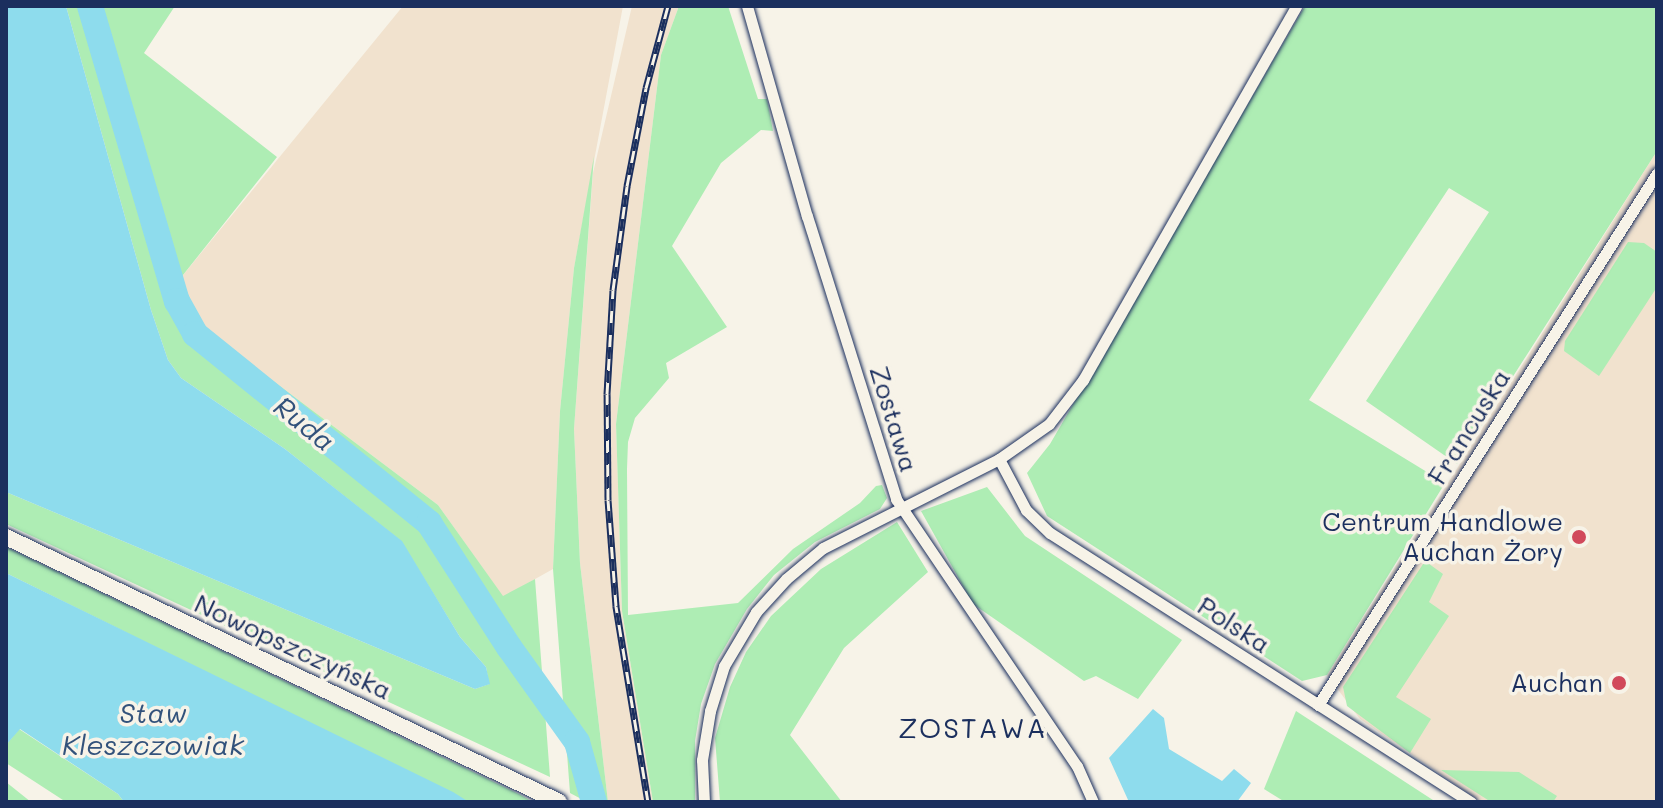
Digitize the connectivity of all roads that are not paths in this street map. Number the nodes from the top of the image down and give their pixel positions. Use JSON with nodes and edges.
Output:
{"nodes":[{"id":1,"x":747,"y":6,"type":"edge"},
{"id":2,"x":1296,"y":6,"type":"edge"},
{"id":3,"x":1657,"y":173,"type":"edge"},
{"id":4,"x":999,"y":459,"type":"junction"},
{"id":5,"x":901,"y":506,"type":"junction"},
{"id":6,"x":6,"y":537,"type":"edge"},
{"id":7,"x":1318,"y":705,"type":"junction"},
{"id":8,"x":559,"y":802,"type":"edge"},
{"id":9,"x":704,"y":802,"type":"edge"},
{"id":10,"x":1093,"y":802,"type":"edge"},
{"id":11,"x":1471,"y":802,"type":"edge"}],
"edges":[{"from":1,"to":5,"type":"street","name":"Zostawa"},
{"from":2,"to":4,"type":"street"},
{"from":3,"to":7,"type":"street","name":"Francuska"},
{"from":4,"to":5,"type":"street"},
{"from":4,"to":7,"type":"street","name":"Polska"},
{"from":5,"to":9,"type":"street"},
{"from":5,"to":10,"type":"street","name":"Zostawa"},
{"from":6,"to":8,"type":"main road","name":"Nowopszczyńska"},
{"from":7,"to":11,"type":"street","name":"Polska"}]}
